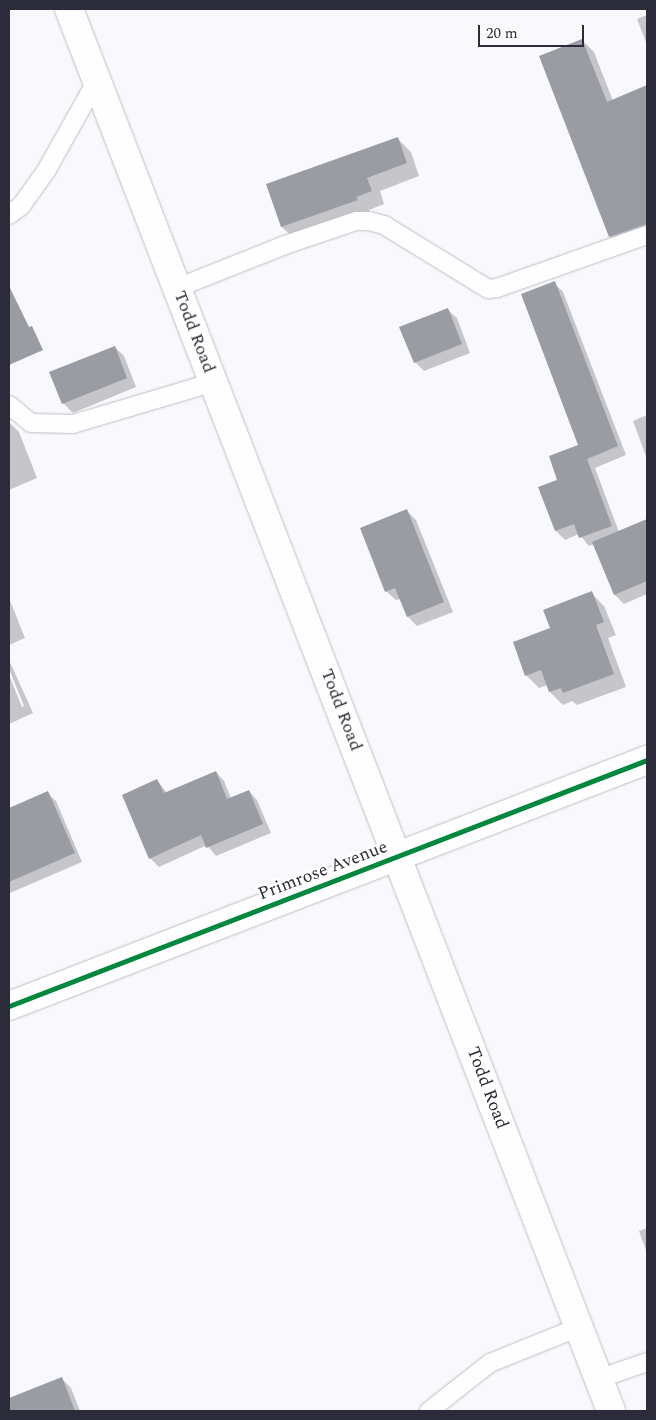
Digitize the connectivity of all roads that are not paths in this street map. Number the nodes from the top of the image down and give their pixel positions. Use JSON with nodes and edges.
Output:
{"nodes":[{"id":1,"x":69,"y":9,"type":"edge"},
{"id":2,"x":97,"y":80,"type":"junction"},
{"id":3,"x":9,"y":215,"type":"edge"},
{"id":4,"x":647,"y":234,"type":"edge"},
{"id":5,"x":177,"y":288,"type":"junction"},
{"id":6,"x":214,"y":382,"type":"junction"},
{"id":7,"x":9,"y":405,"type":"edge"},
{"id":8,"x":647,"y":760,"type":"edge"},
{"id":9,"x":398,"y":857,"type":"junction"},
{"id":10,"x":9,"y":1006,"type":"edge"},
{"id":11,"x":579,"y":1327,"type":"junction"},
{"id":12,"x":647,"y":1362,"type":"edge"},
{"id":13,"x":598,"y":1379,"type":"junction"},
{"id":14,"x":429,"y":1411,"type":"edge"},
{"id":15,"x":611,"y":1411,"type":"edge"}],
"edges":[{"from":1,"to":2,"type":"main road","name":"Todd Road"},
{"from":2,"to":3,"type":"lane"},
{"from":2,"to":5,"type":"main road","name":"Todd Road"},
{"from":4,"to":5,"type":"lane"},
{"from":5,"to":6,"type":"main road","name":"Todd Road"},
{"from":6,"to":7,"type":"lane"},
{"from":6,"to":9,"type":"main road","name":"Todd Road"},
{"from":8,"to":9,"type":"main road","name":"Primrose Avenue"},
{"from":9,"to":10,"type":"main road","name":"Primrose Avenue"},
{"from":9,"to":11,"type":"main road","name":"Todd Road"},
{"from":11,"to":13,"type":"main road","name":"Todd Road"},
{"from":11,"to":14,"type":"lane"},
{"from":12,"to":13,"type":"lane"},
{"from":13,"to":15,"type":"main road","name":"Todd Road"}]}
